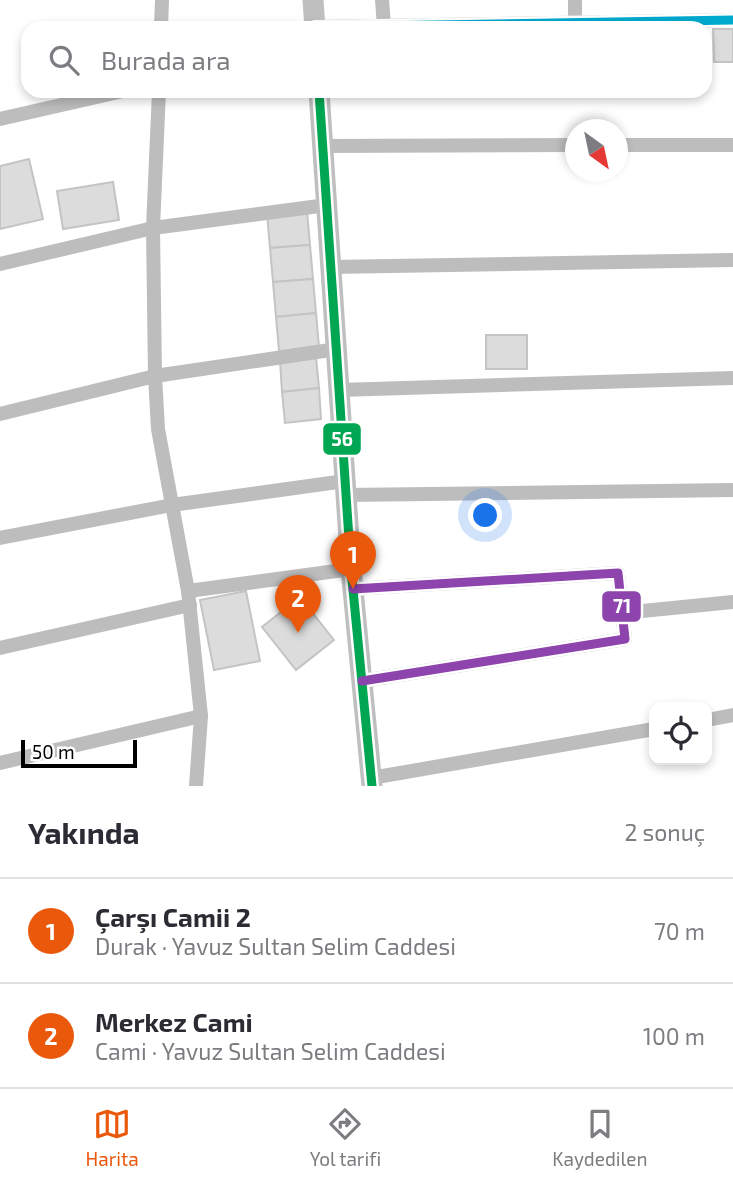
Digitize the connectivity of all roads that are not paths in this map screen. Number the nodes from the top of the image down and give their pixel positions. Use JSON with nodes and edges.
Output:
{"nodes":[{"id":1,"x":162,"y":0,"type":"edge"},
{"id":2,"x":313,"y":0,"type":"edge"},
{"id":3,"x":383,"y":0,"type":"edge"},
{"id":4,"x":575,"y":0,"type":"edge"},
{"id":5,"x":733,"y":20,"type":"edge"},
{"id":6,"x":161,"y":21,"type":"edge"},
{"id":7,"x":315,"y":21,"type":"edge"},
{"id":8,"x":384,"y":21,"type":"edge"},
{"id":9,"x":575,"y":21,"type":"edge"},
{"id":10,"x":654,"y":21,"type":"edge"},
{"id":11,"x":92,"y":98,"type":"edge"},
{"id":12,"x":159,"y":98,"type":"edge"},
{"id":13,"x":320,"y":98,"type":"edge"},
{"id":14,"x":0,"y":119,"type":"edge"},
{"id":15,"x":565,"y":145,"type":"edge"},
{"id":16,"x":628,"y":145,"type":"edge"},
{"id":17,"x":733,"y":145,"type":"edge"},
{"id":18,"x":323,"y":146,"type":"junction"},
{"id":19,"x":327,"y":205,"type":"junction"},
{"id":20,"x":153,"y":228,"type":"junction"},
{"id":21,"x":733,"y":260,"type":"edge"},
{"id":22,"x":0,"y":264,"type":"edge"},
{"id":23,"x":331,"y":267,"type":"junction"},
{"id":24,"x":337,"y":349,"type":"junction"},
{"id":25,"x":155,"y":376,"type":"junction"},
{"id":26,"x":733,"y":378,"type":"edge"},
{"id":27,"x":339,"y":390,"type":"junction"},
{"id":28,"x":0,"y":414,"type":"edge"},
{"id":29,"x":346,"y":488,"type":"junction"},
{"id":30,"x":733,"y":490,"type":"edge"},
{"id":31,"x":172,"y":505,"type":"junction"},
{"id":32,"x":0,"y":538,"type":"edge"},
{"id":33,"x":352,"y":579,"type":"junction"},
{"id":34,"x":189,"y":598,"type":"junction"},
{"id":35,"x":733,"y":602,"type":"edge"},
{"id":36,"x":622,"y":614,"type":"junction"},
{"id":37,"x":0,"y":648,"type":"edge"},
{"id":38,"x":362,"y":681,"type":"junction"},
{"id":39,"x":733,"y":715,"type":"edge"},
{"id":40,"x":201,"y":716,"type":"junction"},
{"id":41,"x":712,"y":719,"type":"edge"},
{"id":42,"x":649,"y":730,"type":"edge"},
{"id":43,"x":0,"y":763,"type":"edge"},
{"id":44,"x":372,"y":782,"type":"edge"},
{"id":45,"x":196,"y":786,"type":"edge"}],
"edges":[{"from":1,"to":6,"type":"street"},
{"from":2,"to":7,"type":"main road"},
{"from":3,"to":8,"type":"street"},
{"from":4,"to":9,"type":"street"},
{"from":5,"to":10,"type":"street"},
{"from":11,"to":14,"type":"street"},
{"from":12,"to":20,"type":"street"},
{"from":13,"to":18,"type":"main road"},
{"from":15,"to":18,"type":"street"},
{"from":16,"to":17,"type":"street"},
{"from":18,"to":19,"type":"main road"},
{"from":19,"to":20,"type":"street"},
{"from":19,"to":23,"type":"main road"},
{"from":20,"to":22,"type":"street"},
{"from":20,"to":25,"type":"street"},
{"from":21,"to":23,"type":"street"},
{"from":23,"to":24,"type":"main road"},
{"from":24,"to":25,"type":"street"},
{"from":24,"to":27,"type":"main road"},
{"from":25,"to":28,"type":"street"},
{"from":25,"to":31,"type":"street"},
{"from":26,"to":27,"type":"street"},
{"from":27,"to":29,"type":"main road"},
{"from":29,"to":30,"type":"street"},
{"from":29,"to":31,"type":"street"},
{"from":29,"to":33,"type":"main road"},
{"from":31,"to":32,"type":"street"},
{"from":31,"to":34,"type":"street"},
{"from":33,"to":34,"type":"street"},
{"from":33,"to":36,"type":"street"},
{"from":33,"to":38,"type":"main road"},
{"from":34,"to":37,"type":"street"},
{"from":34,"to":40,"type":"street"},
{"from":35,"to":36,"type":"street"},
{"from":36,"to":38,"type":"street"},
{"from":38,"to":44,"type":"main road"},
{"from":39,"to":41,"type":"street"},
{"from":40,"to":43,"type":"street"},
{"from":40,"to":45,"type":"street"},
{"from":42,"to":44,"type":"street"}]}
